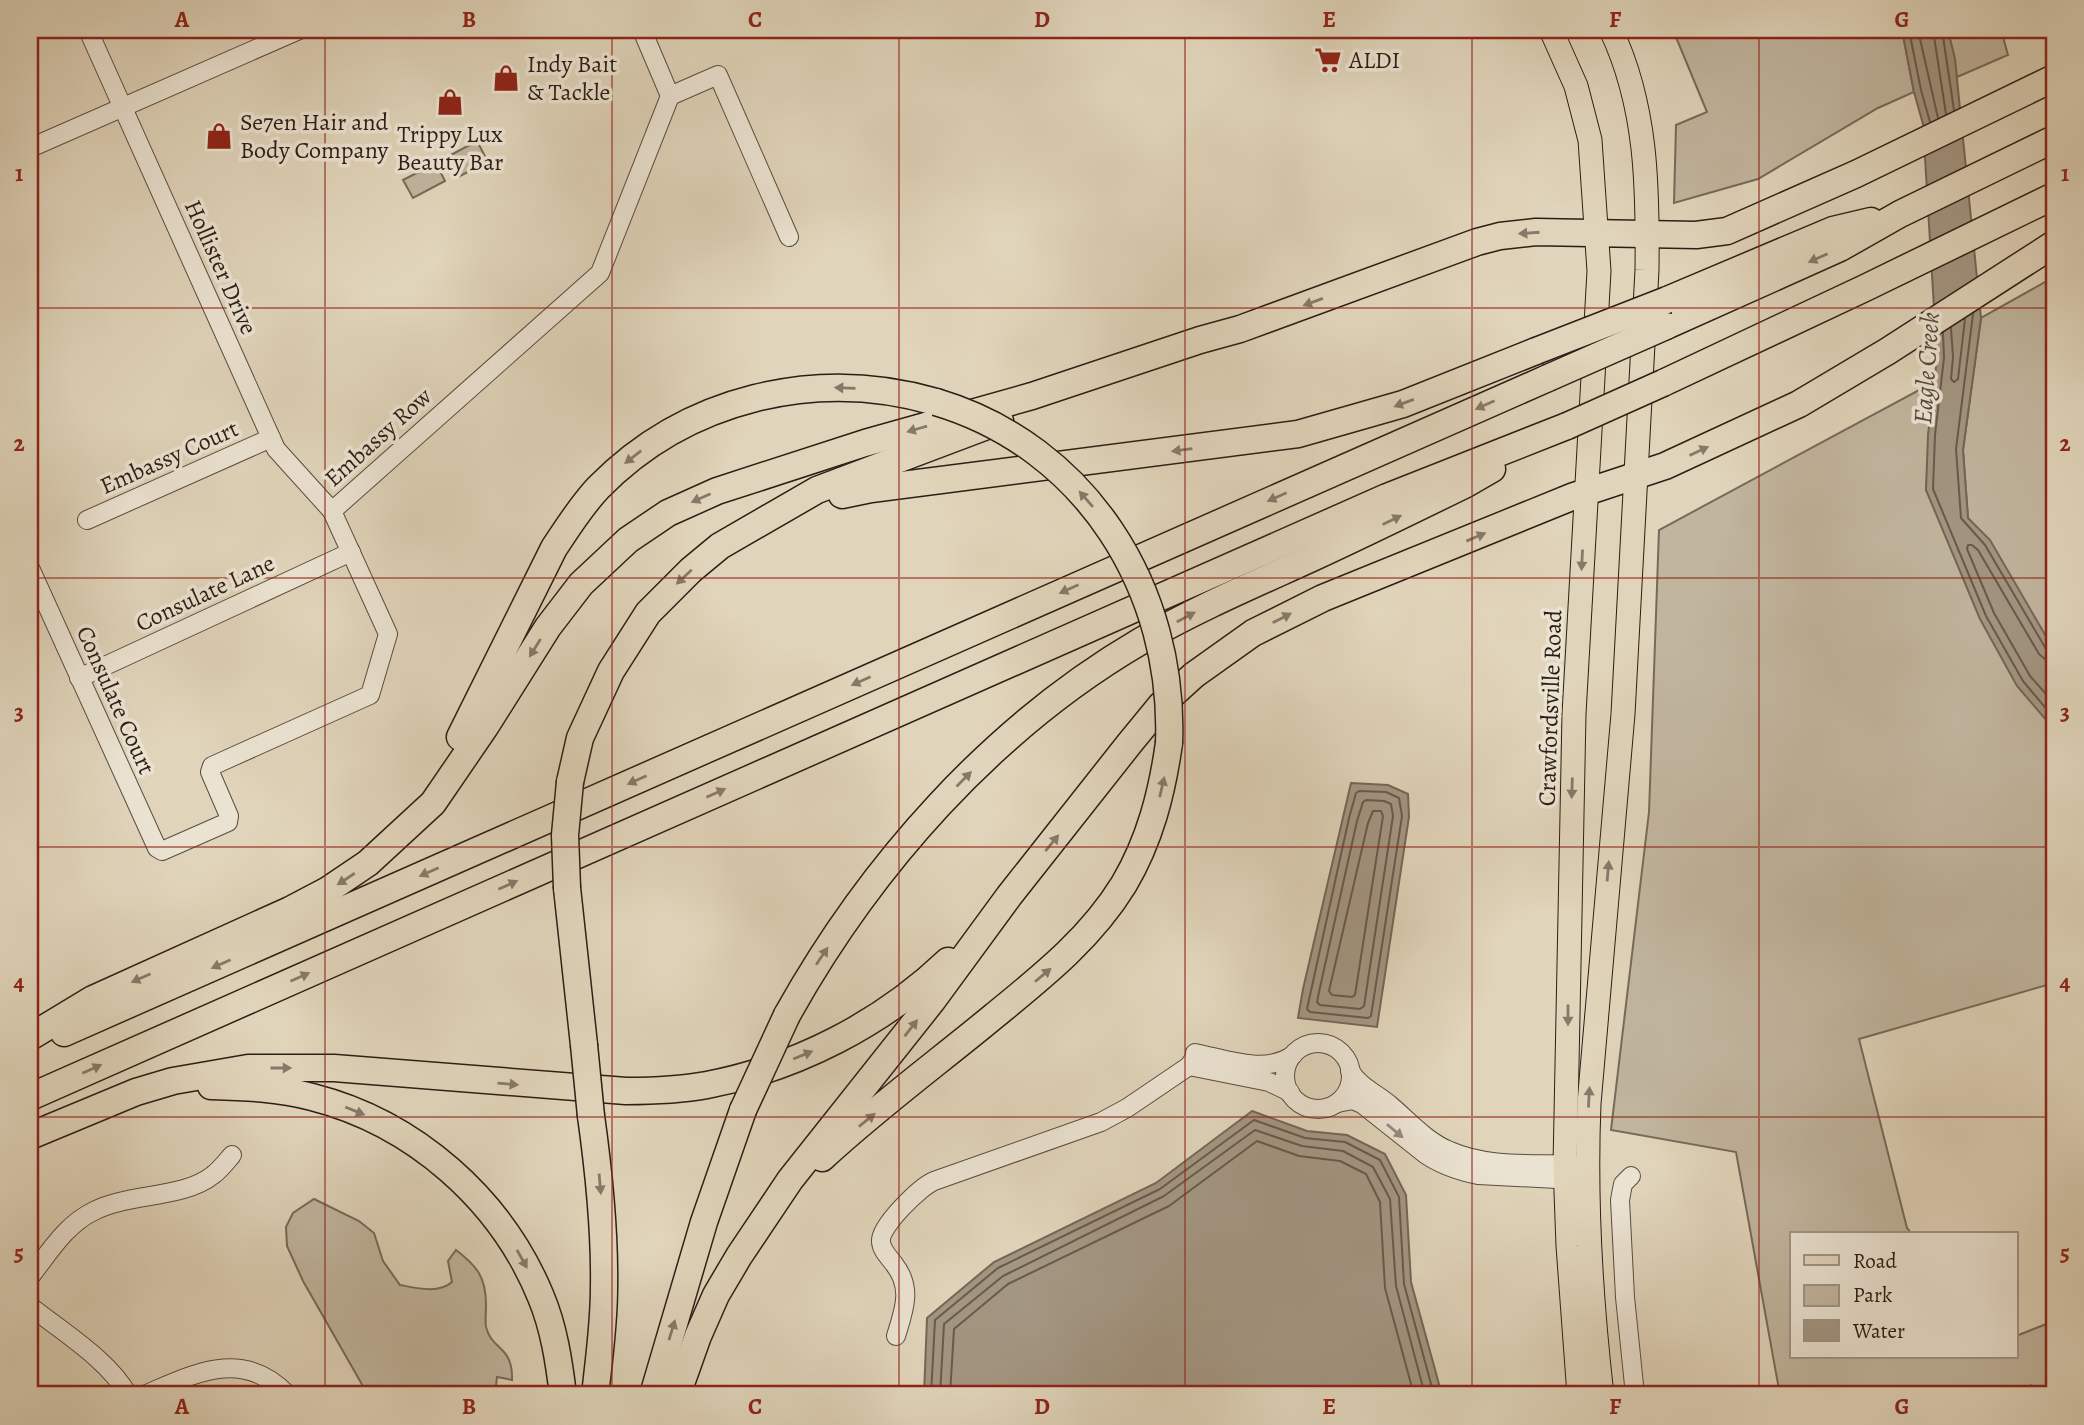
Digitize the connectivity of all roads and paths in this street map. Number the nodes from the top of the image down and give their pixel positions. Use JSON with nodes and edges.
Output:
{"nodes":[{"id":1,"x":88,"y":30,"type":"edge"},
{"id":2,"x":299,"y":30,"type":"edge"},
{"id":3,"x":642,"y":30,"type":"edge"},
{"id":4,"x":1551,"y":30,"type":"edge"},
{"id":5,"x":1611,"y":30,"type":"edge"},
{"id":6,"x":2054,"y":78,"type":"edge"},
{"id":7,"x":670,"y":96,"type":"junction"},
{"id":8,"x":123,"y":107,"type":"junction"},
{"id":9,"x":2044,"y":144,"type":"edge"},
{"id":10,"x":30,"y":148,"type":"edge"},
{"id":11,"x":2050,"y":198,"type":"edge"},
{"id":12,"x":1597,"y":234,"type":"junction"},
{"id":13,"x":1647,"y":234,"type":"junction"},
{"id":14,"x":789,"y":237,"type":"dead end"},
{"id":15,"x":2052,"y":246,"type":"edge"},
{"id":16,"x":1667,"y":313,"type":"junction"},
{"id":17,"x":1240,"y":329,"type":"junction"},
{"id":18,"x":1567,"y":426,"type":"junction"},
{"id":19,"x":271,"y":438,"type":"junction"},
{"id":20,"x":1635,"y":474,"type":"junction"},
{"id":21,"x":1586,"y":492,"type":"junction"},
{"id":22,"x":332,"y":511,"type":"junction"},
{"id":23,"x":781,"y":512,"type":"junction"},
{"id":24,"x":87,"y":520,"type":"dead end"},
{"id":25,"x":351,"y":552,"type":"junction"},
{"id":26,"x":30,"y":568,"type":"edge"},
{"id":27,"x":79,"y":678,"type":"junction"},
{"id":28,"x":415,"y":818,"type":"junction"},
{"id":29,"x":159,"y":850,"type":"joint"},
{"id":30,"x":1009,"y":896,"type":"junction"},
{"id":31,"x":30,"y":1037,"type":"edge"},
{"id":32,"x":30,"y":1049,"type":"edge"},
{"id":33,"x":1293,"y":1055,"type":"junction"},
{"id":34,"x":1192,"y":1060,"type":"junction"},
{"id":35,"x":1350,"y":1071,"type":"junction"},
{"id":36,"x":1290,"y":1092,"type":"junction"},
{"id":37,"x":30,"y":1097,"type":"edge"},
{"id":38,"x":1337,"y":1103,"type":"junction"},
{"id":39,"x":97,"y":1110,"type":"junction"},
{"id":40,"x":30,"y":1136,"type":"edge"},
{"id":41,"x":232,"y":1155,"type":"dead end"},
{"id":42,"x":1576,"y":1172,"type":"junction"},
{"id":43,"x":1631,"y":1176,"type":"dead end"},
{"id":44,"x":751,"y":1238,"type":"junction"},
{"id":45,"x":30,"y":1277,"type":"edge"},
{"id":46,"x":30,"y":1306,"type":"edge"},
{"id":47,"x":896,"y":1336,"type":"dead end"},
{"id":48,"x":128,"y":1395,"type":"edge"},
{"id":49,"x":144,"y":1395,"type":"edge"},
{"id":50,"x":288,"y":1395,"type":"edge"},
{"id":51,"x":563,"y":1395,"type":"edge"},
{"id":52,"x":595,"y":1395,"type":"edge"},
{"id":53,"x":653,"y":1395,"type":"edge"},
{"id":54,"x":677,"y":1395,"type":"edge"},
{"id":55,"x":1579,"y":1395,"type":"edge"},
{"id":56,"x":1602,"y":1395,"type":"edge"},
{"id":57,"x":1636,"y":1395,"type":"edge"}],
"edges":[{"from":1,"to":8,"type":"street","name":"Hollister Drive"},
{"from":2,"to":8,"type":"street"},
{"from":3,"to":7,"type":"street"},
{"from":4,"to":12,"type":"main road","name":"Crawfordsville Road"},
{"from":5,"to":13,"type":"main road","name":"Crawfordsville Road"},
{"from":6,"to":13,"type":"highway"},
{"from":7,"to":14,"type":"street"},
{"from":7,"to":22,"type":"street","name":"Embassy Row"},
{"from":8,"to":10,"type":"street"},
{"from":8,"to":19,"type":"street","name":"Hollister Drive"},
{"from":9,"to":16,"type":"highway","one_way":true},
{"from":11,"to":18,"type":"highway","bridge":true},
{"from":12,"to":13,"type":"highway"},
{"from":12,"to":17,"type":"highway","one_way":true},
{"from":12,"to":21,"type":"main road","name":"Crawfordsville Road"},
{"from":13,"to":20,"type":"main road","name":"Crawfordsville Road"},
{"from":20,"to":15,"type":"highway","one_way":true},
{"from":16,"to":23,"type":"highway","one_way":true,"bridge":true},
{"from":16,"to":32,"type":"highway","one_way":true,"bridge":true},
{"from":17,"to":23,"type":"highway"},
{"from":17,"to":28,"type":"highway","one_way":true},
{"from":37,"to":18,"type":"highway","one_way":true},
{"from":53,"to":18,"type":"highway","one_way":true,"bridge":true},
{"from":19,"to":22,"type":"street","name":"Hollister Drive"},
{"from":19,"to":24,"type":"street","name":"Embassy Court"},
{"from":20,"to":21,"type":"highway"},
{"from":42,"to":20,"type":"main road","name":"Crawfordsville Road","one_way":true},
{"from":30,"to":21,"type":"highway","one_way":true},
{"from":21,"to":42,"type":"main road","name":"Crawfordsville Road","one_way":true},
{"from":22,"to":25,"type":"street","name":"Embassy Row"},
{"from":23,"to":52,"type":"highway","one_way":true,"bridge":true},
{"from":25,"to":27,"type":"street","name":"Consulate Lane"},
{"from":25,"to":29,"type":"street","name":"Embassy Row"},
{"from":26,"to":27,"type":"street","name":"Consulate Court"},
{"from":27,"to":29,"type":"street","name":"Consulate Court"},
{"from":28,"to":31,"type":"highway","one_way":true},
{"from":44,"to":28,"type":"highway","one_way":true,"bridge":true},
{"from":39,"to":30,"type":"highway","one_way":true},
{"from":44,"to":30,"type":"highway","one_way":true},
{"from":33,"to":34,"type":"street"},
{"from":33,"to":35,"type":"street"},
{"from":33,"to":36,"type":"street"},
{"from":34,"to":36,"type":"street"},
{"from":34,"to":47,"type":"street"},
{"from":35,"to":38,"type":"street"},
{"from":35,"to":42,"type":"street"},
{"from":36,"to":38,"type":"street"},
{"from":38,"to":42,"type":"street","one_way":true},
{"from":39,"to":40,"type":"highway"},
{"from":39,"to":51,"type":"highway","one_way":true},
{"from":41,"to":45,"type":"street"},
{"from":42,"to":55,"type":"main road","name":"Crawfordsville Road"},
{"from":42,"to":56,"type":"main road","name":"Crawfordsville Road"},
{"from":43,"to":57,"type":"street"},
{"from":44,"to":54,"type":"highway"},
{"from":46,"to":48,"type":"street"},
{"from":49,"to":50,"type":"street"}]}
